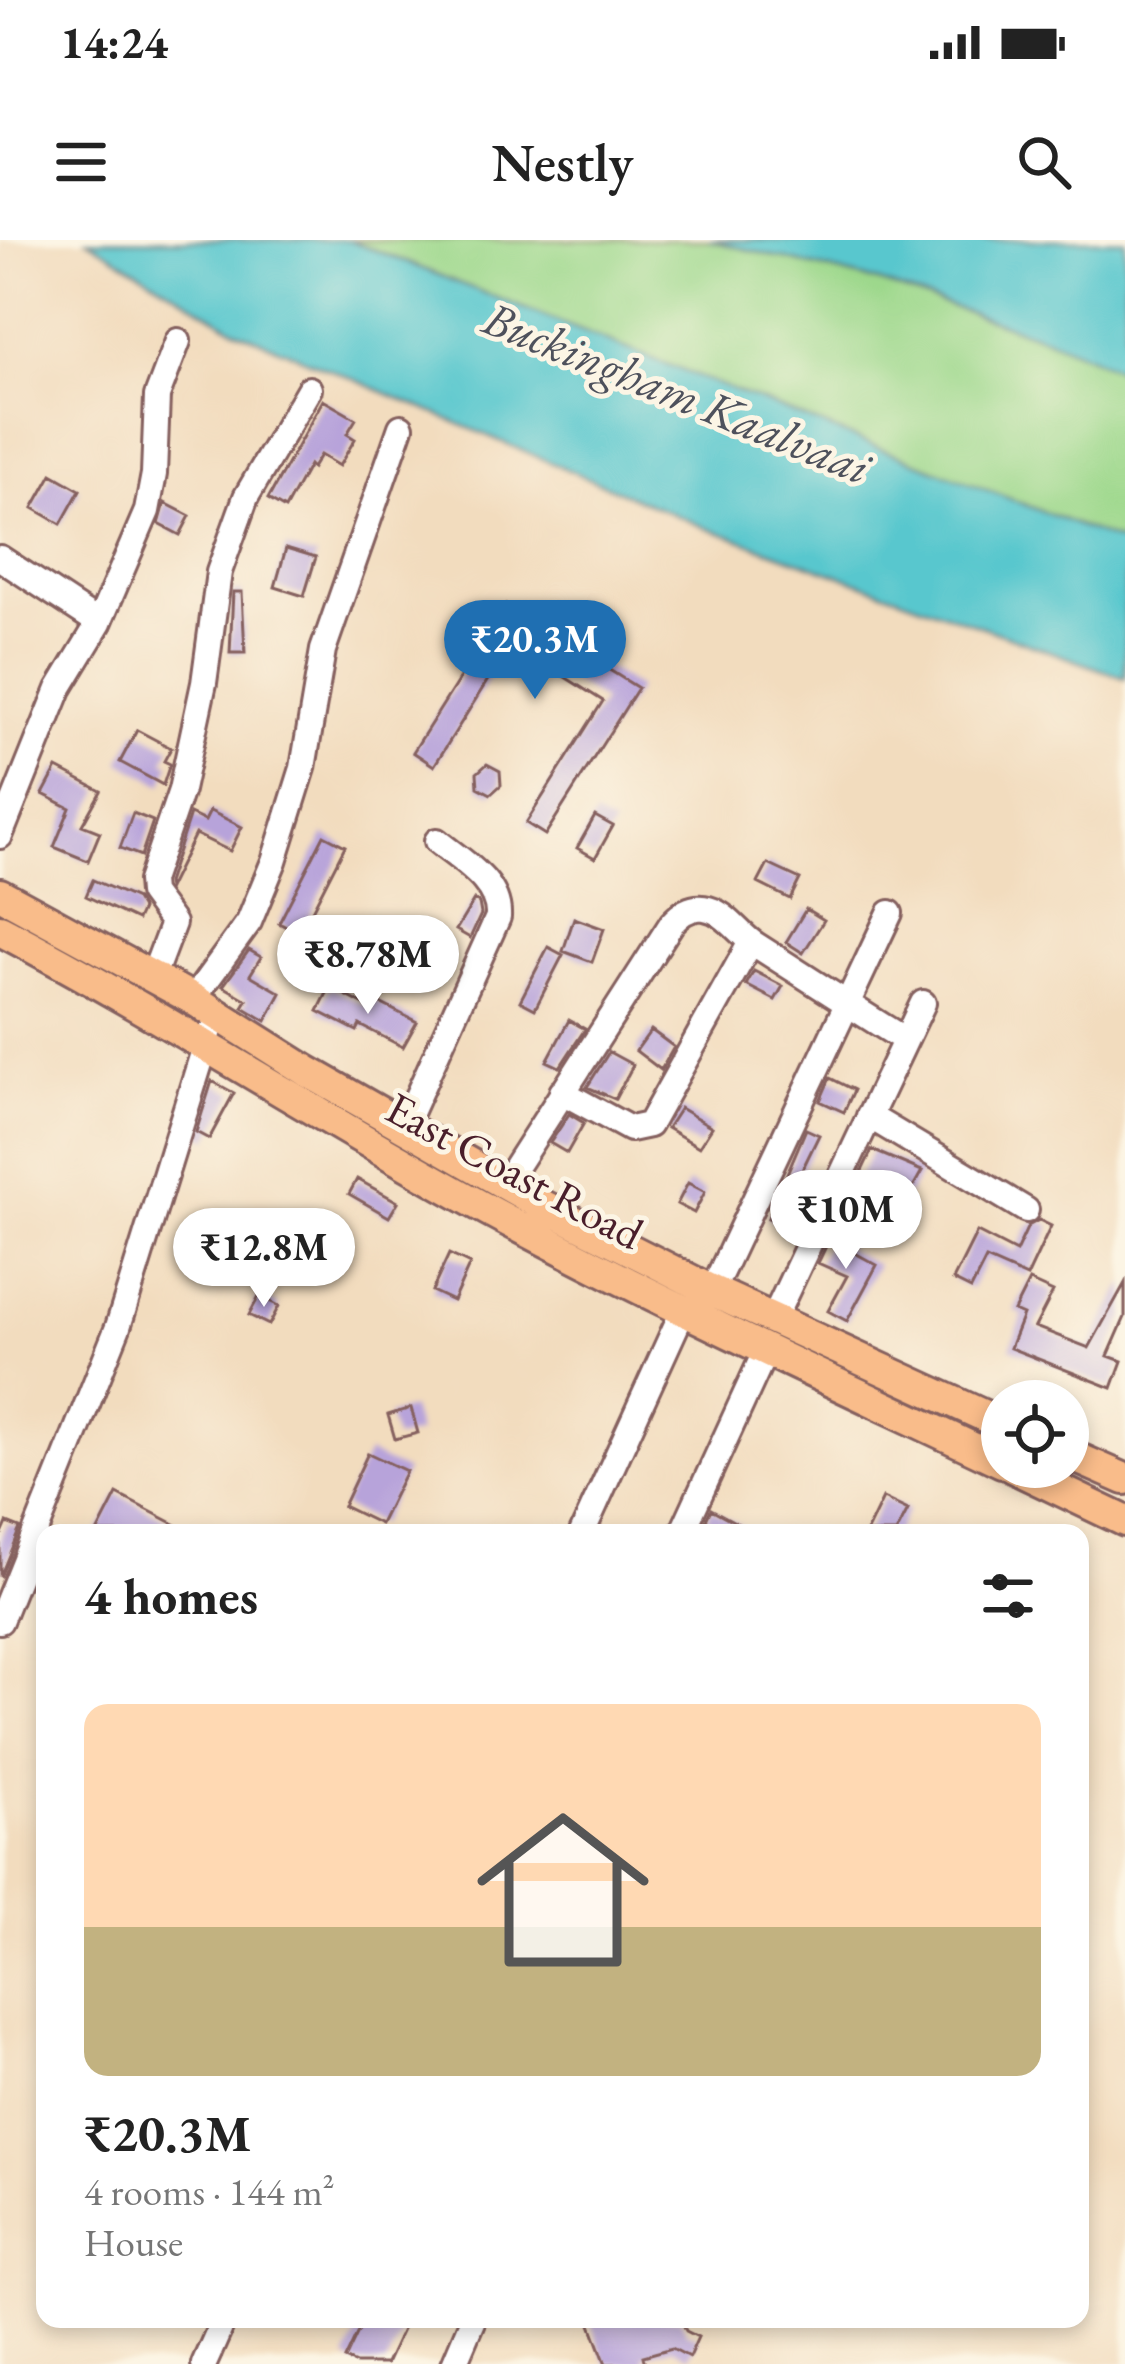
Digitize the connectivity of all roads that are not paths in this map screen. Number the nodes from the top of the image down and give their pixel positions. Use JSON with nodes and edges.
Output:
{"nodes":[{"id":1,"x":178,"y":341,"type":"dead end"},
{"id":2,"x":309,"y":389,"type":"dead end"},
{"id":3,"x":401,"y":427,"type":"dead end"},
{"id":4,"x":0,"y":557,"type":"edge"},
{"id":5,"x":99,"y":623,"type":"junction"},
{"id":6,"x":0,"y":836,"type":"edge"},
{"id":7,"x":436,"y":841,"type":"dead end"},
{"id":8,"x":0,"y":894,"type":"edge"},
{"id":9,"x":890,"y":913,"type":"dead end"},
{"id":10,"x":0,"y":930,"type":"edge"},
{"id":11,"x":751,"y":942,"type":"junction"},
{"id":12,"x":153,"y":976,"type":"junction"},
{"id":13,"x":923,"y":1003,"type":"dead end"},
{"id":14,"x":849,"y":1005,"type":"junction"},
{"id":15,"x":204,"y":1007,"type":"junction"},
{"id":16,"x":905,"y":1040,"type":"junction"},
{"id":17,"x":206,"y":1046,"type":"junction"},
{"id":18,"x":562,"y":1092,"type":"junction"},
{"id":19,"x":869,"y":1116,"type":"junction"},
{"id":20,"x":404,"y":1126,"type":"junction"},
{"id":21,"x":505,"y":1184,"type":"junction"},
{"id":22,"x":1026,"y":1210,"type":"dead end"},
{"id":23,"x":712,"y":1291,"type":"junction"},
{"id":24,"x":683,"y":1311,"type":"junction"},
{"id":25,"x":769,"y":1335,"type":"junction"},
{"id":26,"x":981,"y":1416,"type":"edge"},
{"id":27,"x":981,"y":1451,"type":"edge"},
{"id":28,"x":1089,"y":1463,"type":"edge"},
{"id":29,"x":1125,"y":1479,"type":"edge"},
{"id":30,"x":1056,"y":1488,"type":"edge"},
{"id":31,"x":1125,"y":1521,"type":"edge"},
{"id":32,"x":39,"y":1524,"type":"edge"},
{"id":33,"x":586,"y":1524,"type":"edge"},
{"id":34,"x":686,"y":1524,"type":"edge"},
{"id":35,"x":36,"y":1532,"type":"edge"},
{"id":36,"x":0,"y":1622,"type":"edge"},
{"id":37,"x":220,"y":2328,"type":"edge"},
{"id":38,"x":469,"y":2328,"type":"edge"},
{"id":39,"x":204,"y":2364,"type":"edge"},
{"id":40,"x":454,"y":2364,"type":"edge"}],
"edges":[{"from":1,"to":5,"type":"street"},
{"from":2,"to":12,"type":"street"},
{"from":3,"to":15,"type":"street"},
{"from":4,"to":5,"type":"street"},
{"from":5,"to":6,"type":"street"},
{"from":7,"to":20,"type":"street"},
{"from":8,"to":12,"type":"main road","name":"East Coast Road"},
{"from":9,"to":14,"type":"street"},
{"from":10,"to":17,"type":"main road","name":"East Coast Road"},
{"from":11,"to":14,"type":"street"},
{"from":11,"to":18,"type":"street"},
{"from":11,"to":18,"type":"street"},
{"from":12,"to":15,"type":"main road","name":"East Coast Road"},
{"from":13,"to":16,"type":"street"},
{"from":14,"to":16,"type":"street"},
{"from":14,"to":23,"type":"street"},
{"from":15,"to":17,"type":"street"},
{"from":15,"to":20,"type":"main road","name":"East Coast Road"},
{"from":16,"to":19,"type":"street"},
{"from":17,"to":24,"type":"main road","name":"East Coast Road"},
{"from":17,"to":32,"type":"street"},
{"from":18,"to":21,"type":"street"},
{"from":19,"to":22,"type":"street"},
{"from":19,"to":25,"type":"street"},
{"from":20,"to":21,"type":"main road","name":"East Coast Road"},
{"from":21,"to":23,"type":"main road","name":"East Coast Road"},
{"from":23,"to":25,"type":"main road","name":"East Coast Road"},
{"from":24,"to":25,"type":"main road","name":"East Coast Road"},
{"from":24,"to":33,"type":"street"},
{"from":25,"to":26,"type":"main road","name":"East Coast Road"},
{"from":25,"to":27,"type":"main road","name":"East Coast Road"},
{"from":25,"to":34,"type":"street"},
{"from":28,"to":29,"type":"main road"},
{"from":30,"to":31,"type":"main road"},
{"from":35,"to":36,"type":"street"},
{"from":37,"to":39,"type":"street"},
{"from":38,"to":40,"type":"street"}]}
